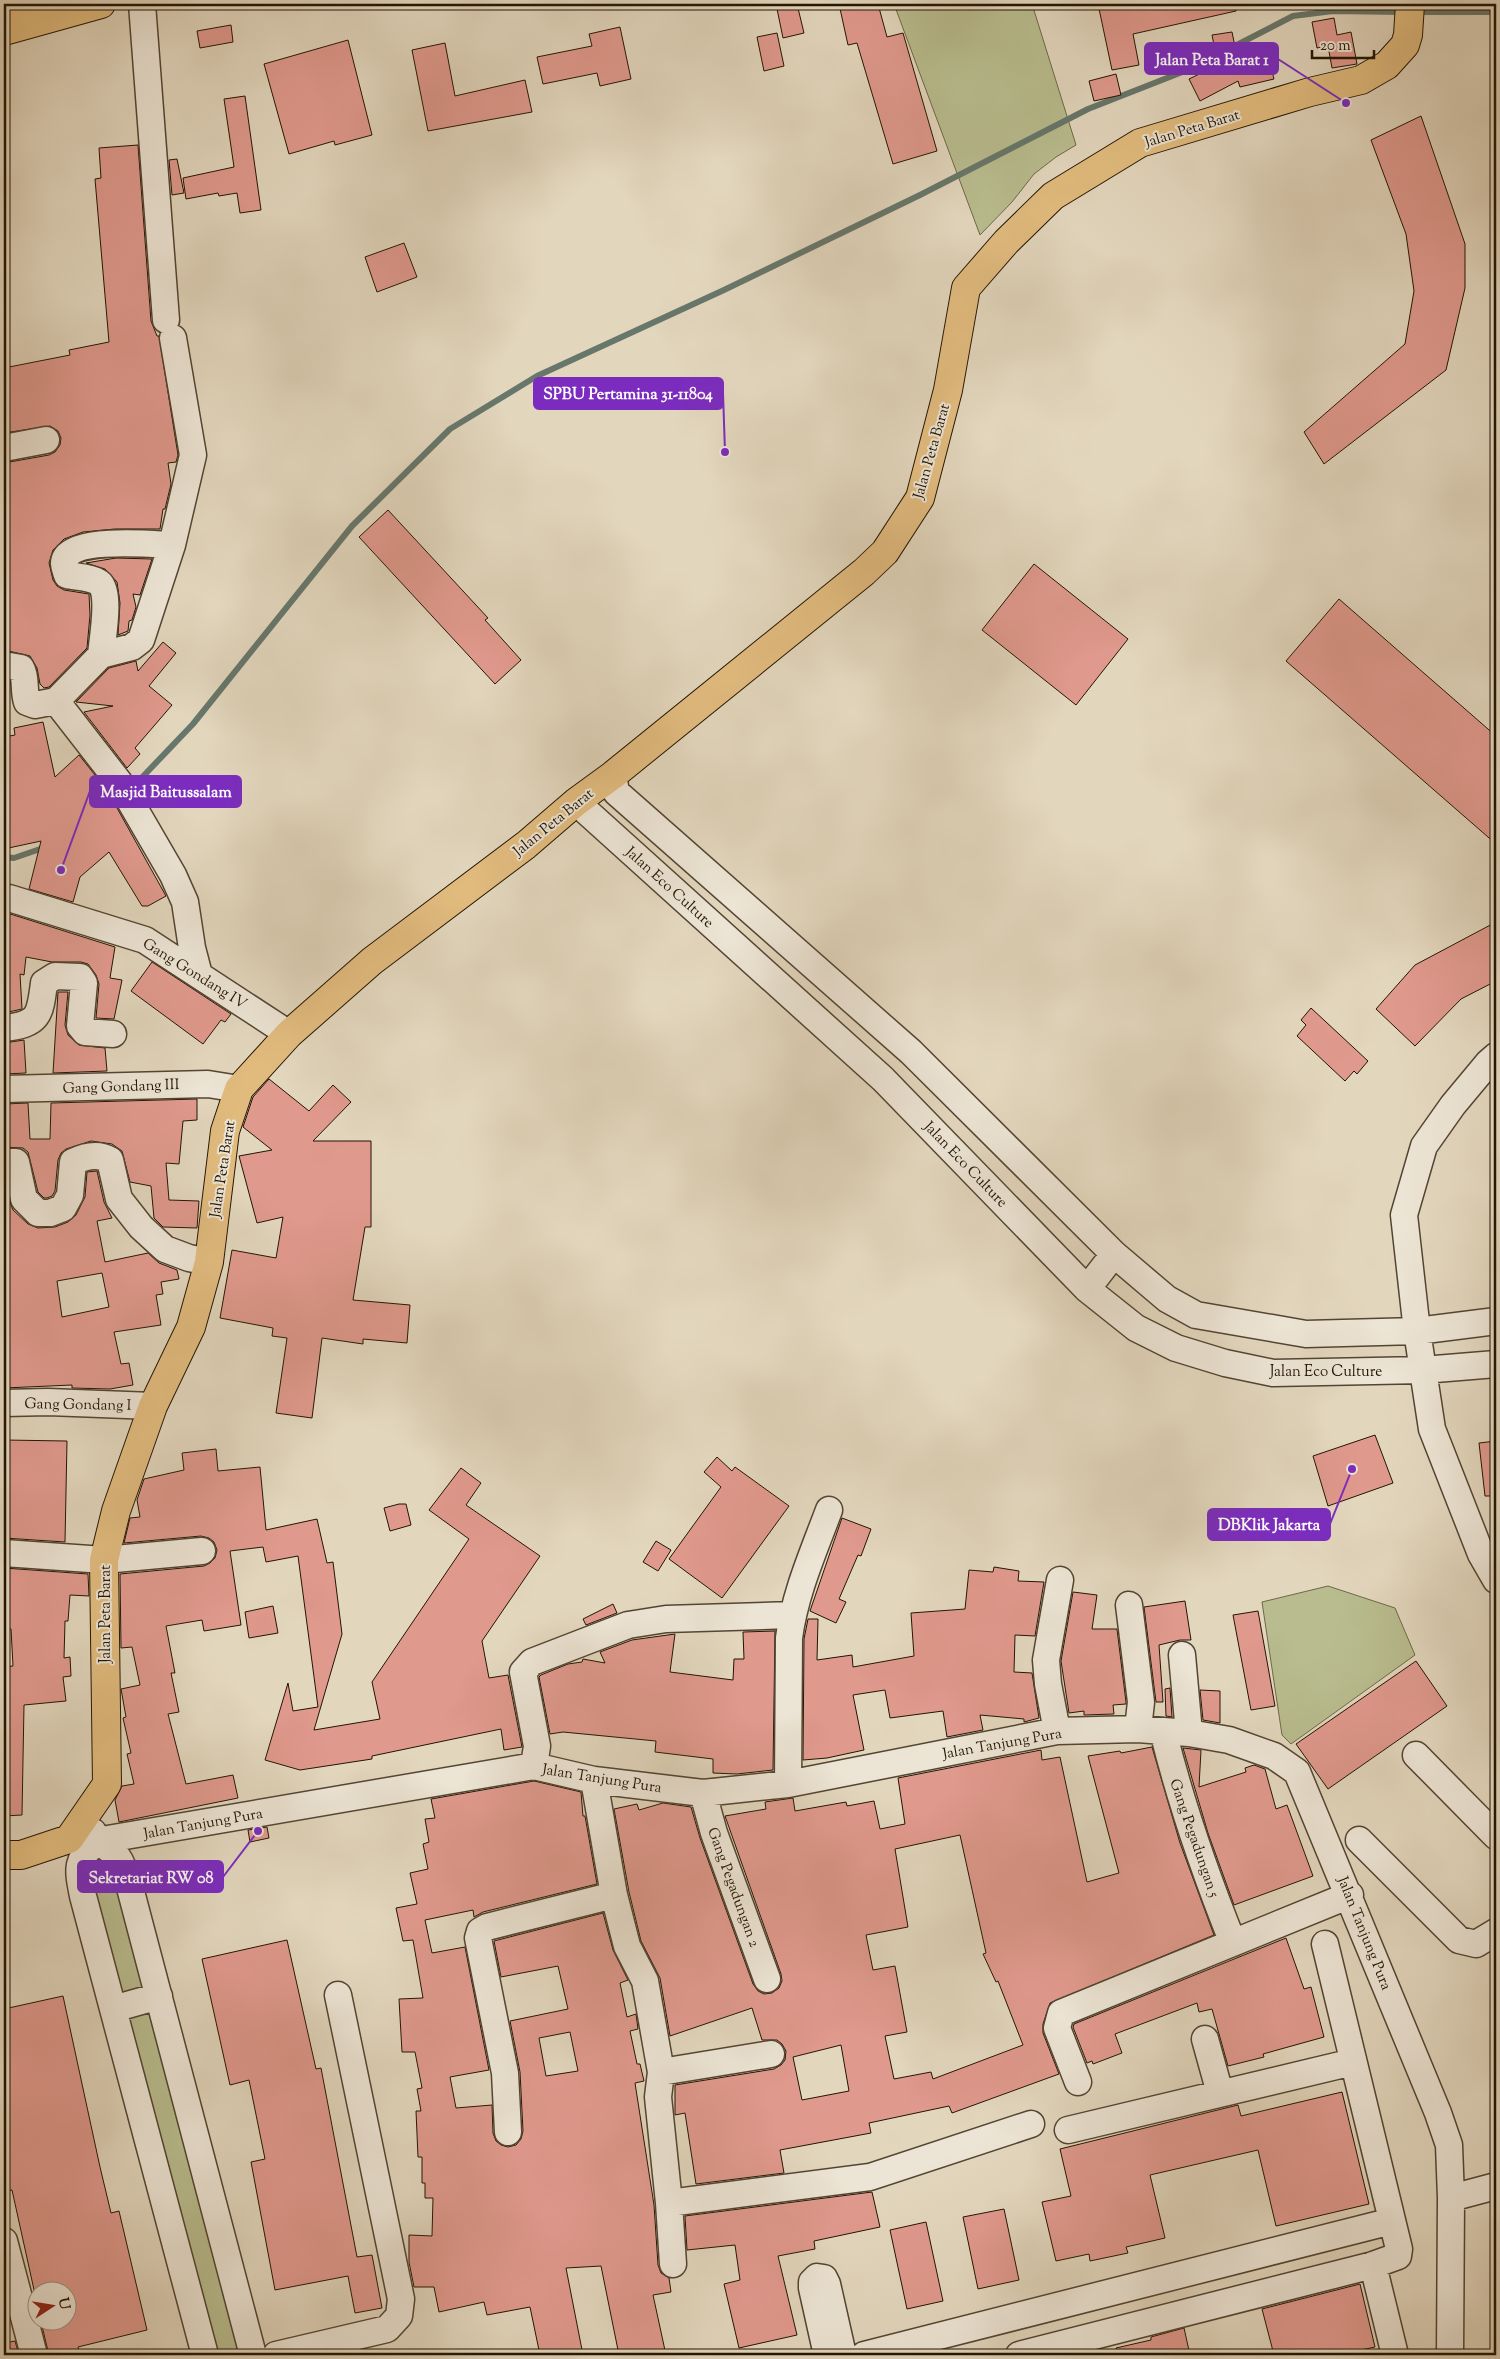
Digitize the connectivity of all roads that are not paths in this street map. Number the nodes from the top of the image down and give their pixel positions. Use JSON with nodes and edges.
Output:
{"nodes":[{"id":1,"x":25,"y":4,"type":"edge"},
{"id":2,"x":101,"y":4,"type":"edge"},
{"id":3,"x":142,"y":4,"type":"edge"},
{"id":4,"x":1410,"y":4,"type":"edge"},
{"id":5,"x":4,"y":9,"type":"edge"},
{"id":6,"x":4,"y":31,"type":"edge"},
{"id":7,"x":46,"y":440,"type":"dead end"},
{"id":8,"x":4,"y":448,"type":"edge"},
{"id":9,"x":172,"y":545,"type":"junction"},
{"id":10,"x":100,"y":655,"type":"junction"},
{"id":11,"x":4,"y":665,"type":"edge"},
{"id":12,"x":56,"y":701,"type":"junction"},
{"id":13,"x":613,"y":775,"type":"junction"},
{"id":14,"x":576,"y":802,"type":"junction"},
{"id":15,"x":9,"y":898,"type":"dead end"},
{"id":16,"x":199,"y":975,"type":"junction"},
{"id":17,"x":4,"y":1028,"type":"edge"},
{"id":18,"x":113,"y":1034,"type":"dead end"},
{"id":19,"x":290,"y":1034,"type":"junction"},
{"id":20,"x":1496,"y":1056,"type":"edge"},
{"id":21,"x":4,"y":1089,"type":"edge"},
{"id":22,"x":239,"y":1089,"type":"junction"},
{"id":23,"x":4,"y":1162,"type":"edge"},
{"id":24,"x":14,"y":1198,"type":"edge"},
{"id":25,"x":1114,"y":1254,"type":"junction"},
{"id":26,"x":208,"y":1262,"type":"junction"},
{"id":27,"x":1087,"y":1289,"type":"junction"},
{"id":28,"x":1496,"y":1321,"type":"edge"},
{"id":29,"x":1417,"y":1331,"type":"junction"},
{"id":30,"x":1496,"y":1364,"type":"edge"},
{"id":31,"x":1423,"y":1370,"type":"junction"},
{"id":32,"x":4,"y":1403,"type":"edge"},
{"id":33,"x":153,"y":1406,"type":"junction"},
{"id":34,"x":829,"y":1510,"type":"dead end"},
{"id":35,"x":202,"y":1551,"type":"dead end"},
{"id":36,"x":4,"y":1554,"type":"edge"},
{"id":37,"x":104,"y":1560,"type":"junction"},
{"id":38,"x":1060,"y":1580,"type":"dead end"},
{"id":39,"x":1496,"y":1580,"type":"edge"},
{"id":40,"x":1129,"y":1605,"type":"dead end"},
{"id":41,"x":792,"y":1615,"type":"junction"},
{"id":42,"x":1182,"y":1655,"type":"dead end"},
{"id":43,"x":1138,"y":1729,"type":"junction"},
{"id":44,"x":1163,"y":1731,"type":"junction"},
{"id":45,"x":1057,"y":1732,"type":"junction"},
{"id":46,"x":1189,"y":1733,"type":"junction"},
{"id":47,"x":1416,"y":1755,"type":"dead end"},
{"id":48,"x":534,"y":1766,"type":"junction"},
{"id":49,"x":594,"y":1780,"type":"junction"},
{"id":50,"x":788,"y":1784,"type":"junction"},
{"id":51,"x":703,"y":1793,"type":"junction"},
{"id":52,"x":89,"y":1813,"type":"junction"},
{"id":53,"x":1496,"y":1836,"type":"edge"},
{"id":54,"x":1359,"y":1840,"type":"dead end"},
{"id":55,"x":96,"y":1841,"type":"junction"},
{"id":56,"x":4,"y":1855,"type":"edge"},
{"id":57,"x":1350,"y":1895,"type":"junction"},
{"id":58,"x":614,"y":1896,"type":"junction"},
{"id":59,"x":1496,"y":1932,"type":"edge"},
{"id":60,"x":1233,"y":1943,"type":"junction"},
{"id":61,"x":1325,"y":1944,"type":"dead end"},
{"id":62,"x":767,"y":1979,"type":"dead end"},
{"id":63,"x":338,"y":1995,"type":"dead end"},
{"id":64,"x":159,"y":1996,"type":"junction"},
{"id":65,"x":113,"y":2009,"type":"junction"},
{"id":66,"x":1205,"y":2039,"type":"dead end"},
{"id":67,"x":771,"y":2054,"type":"dead end"},
{"id":68,"x":1353,"y":2062,"type":"junction"},
{"id":69,"x":661,"y":2072,"type":"junction"},
{"id":70,"x":1078,"y":2082,"type":"dead end"},
{"id":71,"x":1220,"y":2093,"type":"junction"},
{"id":72,"x":1032,"y":2124,"type":"dead end"},
{"id":73,"x":1068,"y":2130,"type":"dead end"},
{"id":74,"x":508,"y":2132,"type":"dead end"},
{"id":75,"x":1496,"y":2186,"type":"edge"},
{"id":76,"x":1451,"y":2198,"type":"junction"},
{"id":77,"x":669,"y":2203,"type":"junction"},
{"id":78,"x":1392,"y":2220,"type":"junction"},
{"id":79,"x":4,"y":2241,"type":"edge"},
{"id":80,"x":673,"y":2264,"type":"dead end"},
{"id":81,"x":1373,"y":2265,"type":"junction"},
{"id":82,"x":34,"y":2355,"type":"edge"},
{"id":83,"x":205,"y":2355,"type":"edge"},
{"id":84,"x":253,"y":2355,"type":"edge"},
{"id":85,"x":276,"y":2355,"type":"edge"},
{"id":86,"x":827,"y":2355,"type":"edge"},
{"id":87,"x":843,"y":2355,"type":"edge"},
{"id":88,"x":864,"y":2355,"type":"edge"},
{"id":89,"x":1019,"y":2355,"type":"edge"},
{"id":90,"x":1395,"y":2355,"type":"edge"},
{"id":91,"x":1450,"y":2355,"type":"edge"}],
"edges":[{"from":1,"to":5,"type":"main road"},
{"from":2,"to":6,"type":"main road"},
{"from":3,"to":9,"type":"street"},
{"from":4,"to":13,"type":"main road","name":"Jalan Peta Barat"},
{"from":7,"to":8,"type":"street"},
{"from":9,"to":10,"type":"street"},
{"from":9,"to":10,"type":"street"},
{"from":10,"to":12,"type":"street"},
{"from":11,"to":12,"type":"street"},
{"from":12,"to":16,"type":"street"},
{"from":13,"to":14,"type":"main road","name":"Jalan Peta Barat"},
{"from":13,"to":25,"type":"street"},
{"from":14,"to":19,"type":"main road","name":"Jalan Peta Barat"},
{"from":14,"to":27,"type":"street","name":"Jalan Eco Culture"},
{"from":15,"to":16,"type":"street","name":"Gang Gondang IV"},
{"from":16,"to":19,"type":"street","name":"Gang Gondang IV"},
{"from":17,"to":18,"type":"street"},
{"from":19,"to":22,"type":"main road","name":"Jalan Peta Barat"},
{"from":20,"to":29,"type":"street"},
{"from":21,"to":22,"type":"street","name":"Gang Gondang III"},
{"from":22,"to":26,"type":"main road","name":"Jalan Peta Barat"},
{"from":23,"to":24,"type":"street"},
{"from":24,"to":26,"type":"street"},
{"from":25,"to":27,"type":"street"},
{"from":25,"to":29,"type":"street"},
{"from":26,"to":33,"type":"main road","name":"Jalan Peta Barat"},
{"from":27,"to":31,"type":"street","name":"Jalan Eco Culture"},
{"from":28,"to":29,"type":"street"},
{"from":29,"to":31,"type":"street"},
{"from":30,"to":31,"type":"street","name":"Jalan Eco Culture"},
{"from":31,"to":39,"type":"street"},
{"from":32,"to":33,"type":"street","name":"Gang Gondang I"},
{"from":33,"to":37,"type":"main road","name":"Jalan Peta Barat"},
{"from":34,"to":41,"type":"street"},
{"from":35,"to":37,"type":"street"},
{"from":36,"to":37,"type":"street"},
{"from":37,"to":52,"type":"main road","name":"Jalan Peta Barat"},
{"from":38,"to":45,"type":"street"},
{"from":40,"to":43,"type":"street"},
{"from":41,"to":48,"type":"street"},
{"from":41,"to":50,"type":"street"},
{"from":42,"to":46,"type":"street"},
{"from":43,"to":44,"type":"street","name":"Jalan Tanjung Pura"},
{"from":43,"to":45,"type":"street","name":"Jalan Tanjung Pura"},
{"from":44,"to":46,"type":"street","name":"Jalan Tanjung Pura"},
{"from":44,"to":60,"type":"street","name":"Gang Pegadungan 5"},
{"from":45,"to":50,"type":"street","name":"Jalan Tanjung Pura"},
{"from":46,"to":57,"type":"street","name":"Jalan Tanjung Pura"},
{"from":47,"to":53,"type":"street"},
{"from":48,"to":49,"type":"street","name":"Jalan Tanjung Pura"},
{"from":48,"to":55,"type":"street","name":"Jalan Tanjung Pura"},
{"from":49,"to":51,"type":"street","name":"Jalan Tanjung Pura"},
{"from":49,"to":58,"type":"street"},
{"from":50,"to":51,"type":"street","name":"Jalan Tanjung Pura"},
{"from":51,"to":62,"type":"street","name":"Gang Pegadungan 2"},
{"from":52,"to":55,"type":"street"},
{"from":52,"to":56,"type":"main road","name":"Jalan Peta Barat"},
{"from":54,"to":59,"type":"street"},
{"from":55,"to":64,"type":"street"},
{"from":55,"to":65,"type":"street"},
{"from":57,"to":60,"type":"street"},
{"from":57,"to":76,"type":"street","name":"Jalan Tanjung Pura"},
{"from":58,"to":69,"type":"street"},
{"from":58,"to":74,"type":"street"},
{"from":60,"to":70,"type":"street"},
{"from":61,"to":68,"type":"street"},
{"from":63,"to":85,"type":"street"},
{"from":64,"to":65,"type":"street"},
{"from":64,"to":84,"type":"street"},
{"from":65,"to":83,"type":"street"},
{"from":66,"to":71,"type":"street"},
{"from":67,"to":69,"type":"street"},
{"from":68,"to":71,"type":"street"},
{"from":68,"to":78,"type":"street"},
{"from":69,"to":77,"type":"street"},
{"from":71,"to":73,"type":"street"},
{"from":72,"to":77,"type":"street"},
{"from":75,"to":76,"type":"street"},
{"from":76,"to":91,"type":"street","name":"Jalan Tanjung Pura"},
{"from":77,"to":80,"type":"street"},
{"from":78,"to":81,"type":"street"},
{"from":78,"to":88,"type":"street"},
{"from":79,"to":82,"type":"street"},
{"from":81,"to":89,"type":"street"},
{"from":81,"to":90,"type":"street"},
{"from":86,"to":87,"type":"street"}]}
